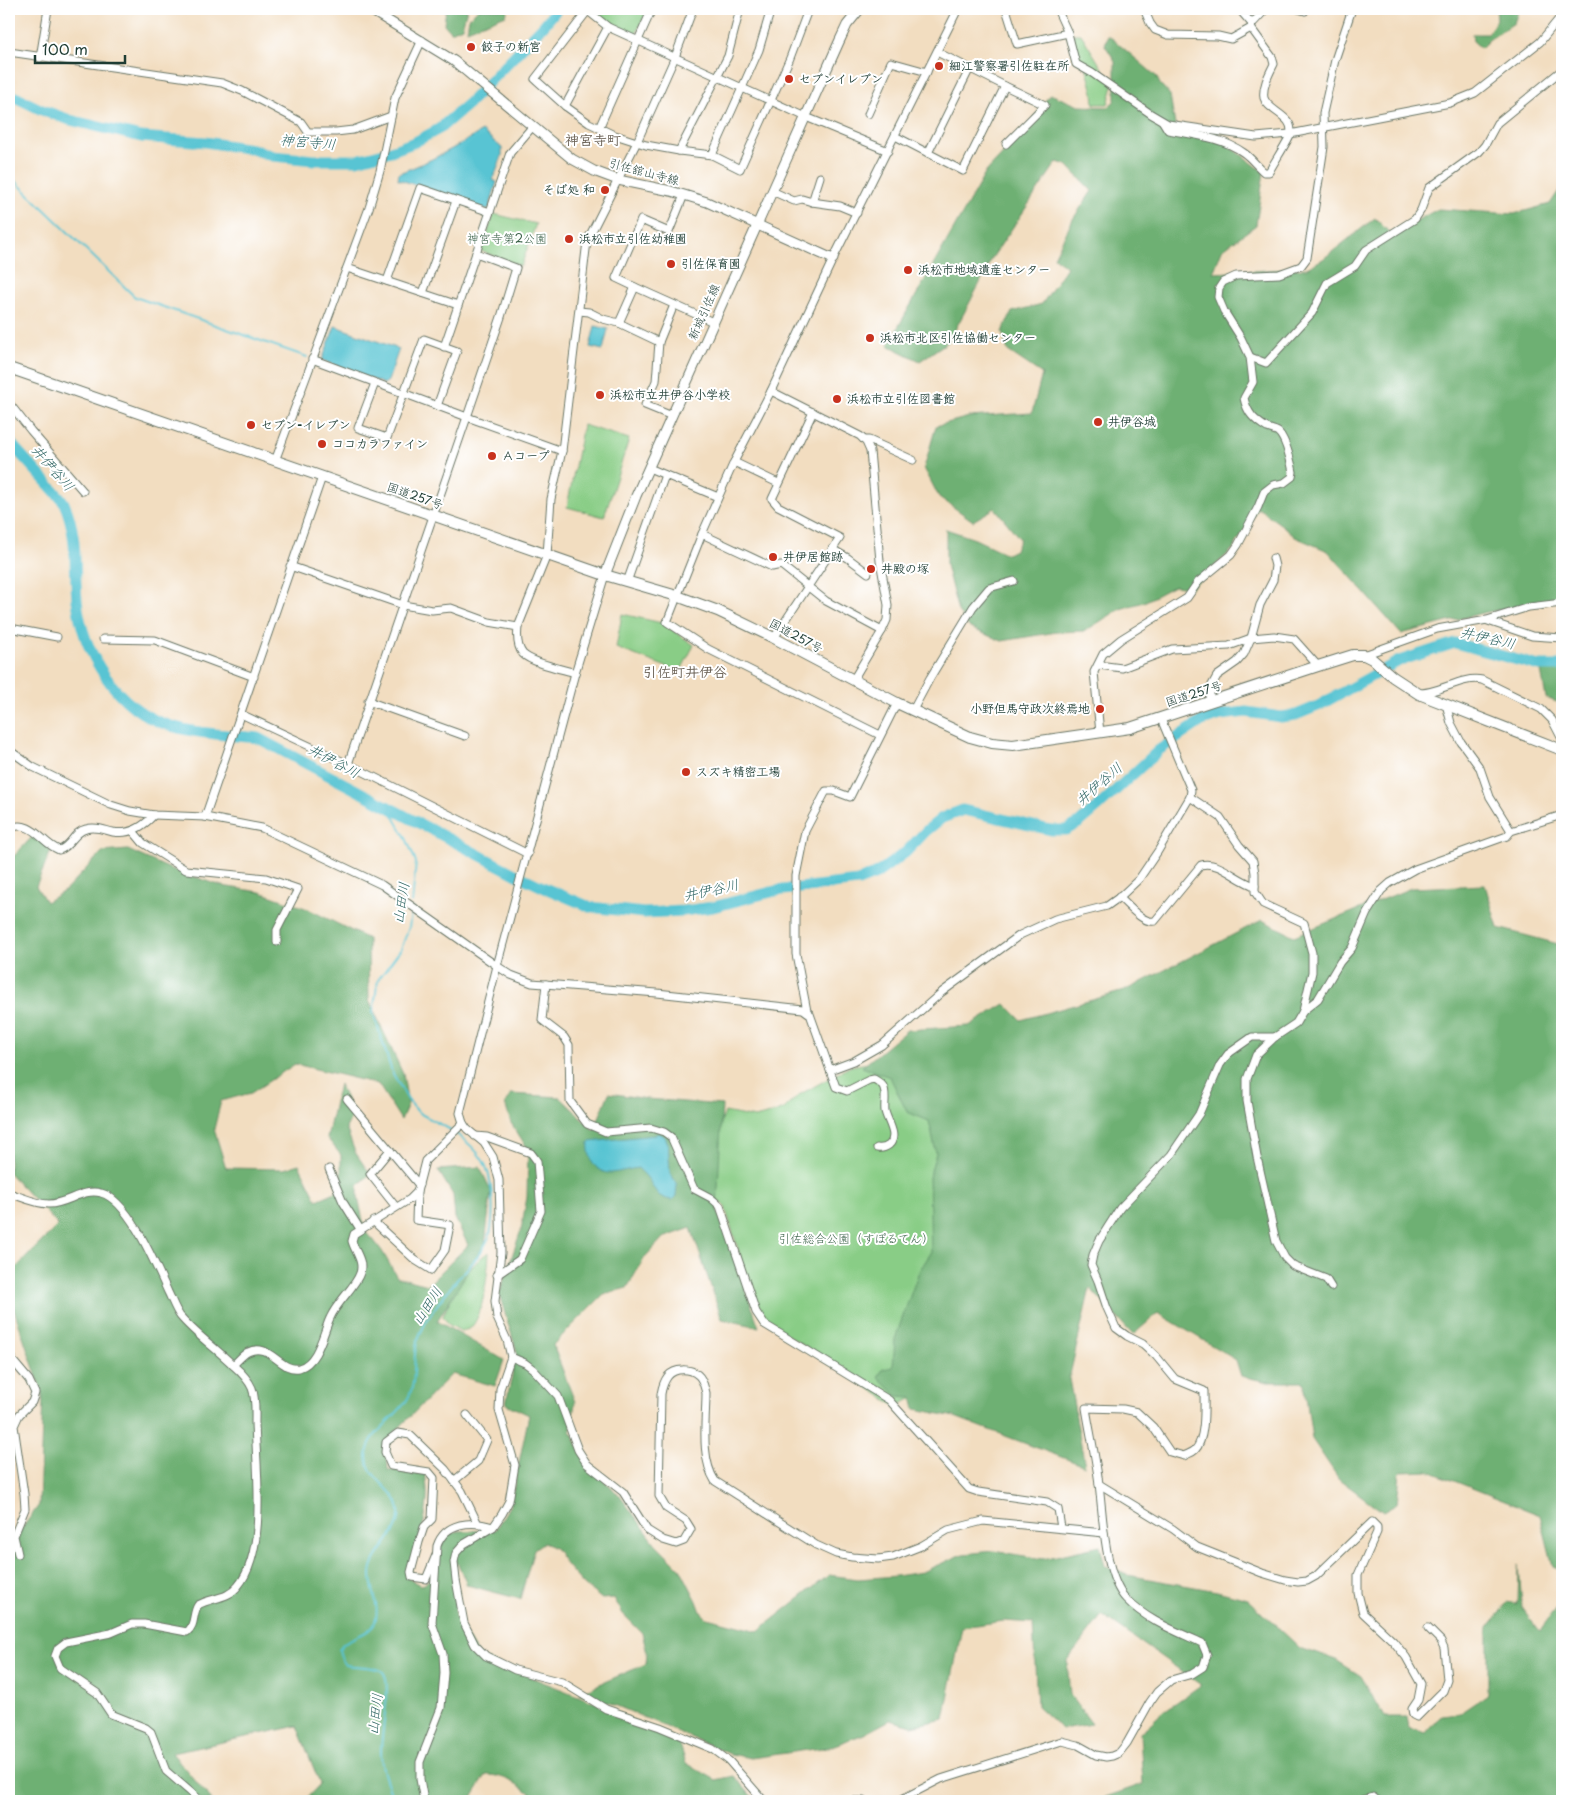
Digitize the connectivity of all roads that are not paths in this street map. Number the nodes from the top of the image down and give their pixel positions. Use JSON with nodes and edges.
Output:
{"nodes":[{"id":1,"x":48,"y":9,"type":"edge"},
{"id":2,"x":369,"y":9,"type":"edge"},
{"id":3,"x":652,"y":9,"type":"edge"},
{"id":4,"x":693,"y":9,"type":"edge"},
{"id":5,"x":740,"y":9,"type":"edge"},
{"id":6,"x":771,"y":9,"type":"edge"},
{"id":7,"x":806,"y":9,"type":"edge"},
{"id":8,"x":860,"y":9,"type":"edge"},
{"id":9,"x":958,"y":9,"type":"edge"},
{"id":10,"x":1006,"y":9,"type":"edge"},
{"id":11,"x":1057,"y":9,"type":"edge"},
{"id":12,"x":1144,"y":9,"type":"edge"},
{"id":13,"x":1239,"y":9,"type":"edge"},
{"id":14,"x":1266,"y":9,"type":"edge"},
{"id":15,"x":1298,"y":9,"type":"edge"},
{"id":16,"x":1306,"y":9,"type":"edge"},
{"id":17,"x":1352,"y":9,"type":"edge"},
{"id":18,"x":589,"y":10,"type":"edge"},
{"id":19,"x":1562,"y":15,"type":"edge"},
{"id":20,"x":1252,"y":26,"type":"junction"},
{"id":21,"x":608,"y":27,"type":"junction"},
{"id":22,"x":1068,"y":33,"type":"junction"},
{"id":23,"x":422,"y":40,"type":"junction"},
{"id":24,"x":637,"y":40,"type":"junction"},
{"id":25,"x":9,"y":52,"type":"edge"},
{"id":26,"x":937,"y":52,"type":"junction"},
{"id":27,"x":675,"y":57,"type":"junction"},
{"id":28,"x":40,"y":58,"type":"junction"},
{"id":29,"x":970,"y":68,"type":"junction"},
{"id":30,"x":1562,"y":70,"type":"edge"},
{"id":31,"x":927,"y":72,"type":"junction"},
{"id":32,"x":718,"y":76,"type":"junction"},
{"id":33,"x":1005,"y":86,"type":"junction"},
{"id":34,"x":742,"y":87,"type":"junction"},
{"id":35,"x":770,"y":100,"type":"junction"},
{"id":36,"x":565,"y":106,"type":"junction"},
{"id":37,"x":868,"y":114,"type":"dead end"},
{"id":38,"x":806,"y":117,"type":"junction"},
{"id":39,"x":391,"y":119,"type":"junction"},
{"id":40,"x":1162,"y":121,"type":"junction"},
{"id":41,"x":533,"y":126,"type":"junction"},
{"id":42,"x":599,"y":128,"type":"junction"},
{"id":43,"x":1324,"y":128,"type":"junction"},
{"id":44,"x":1290,"y":134,"type":"junction"},
{"id":45,"x":895,"y":136,"type":"junction"},
{"id":46,"x":637,"y":142,"type":"junction"},
{"id":47,"x":1006,"y":144,"type":"dead end"},
{"id":48,"x":888,"y":151,"type":"junction"},
{"id":49,"x":680,"y":152,"type":"junction"},
{"id":50,"x":928,"y":153,"type":"junction"},
{"id":51,"x":712,"y":155,"type":"junction"},
{"id":52,"x":820,"y":176,"type":"dead end"},
{"id":53,"x":618,"y":180,"type":"junction"},
{"id":54,"x":772,"y":191,"type":"junction"},
{"id":55,"x":684,"y":195,"type":"junction"},
{"id":56,"x":456,"y":201,"type":"junction"},
{"id":57,"x":812,"y":202,"type":"junction"},
{"id":58,"x":490,"y":212,"type":"junction"},
{"id":59,"x":856,"y":213,"type":"junction"},
{"id":60,"x":757,"y":224,"type":"junction"},
{"id":61,"x":476,"y":253,"type":"junction"},
{"id":62,"x":833,"y":259,"type":"junction"},
{"id":63,"x":347,"y":268,"type":"junction"},
{"id":64,"x":387,"y":281,"type":"junction"},
{"id":65,"x":635,"y":287,"type":"junction"},
{"id":66,"x":423,"y":293,"type":"junction"},
{"id":67,"x":458,"y":305,"type":"junction"},
{"id":68,"x":674,"y":305,"type":"junction"},
{"id":69,"x":579,"y":310,"type":"junction"},
{"id":70,"x":619,"y":322,"type":"junction"},
{"id":71,"x":713,"y":322,"type":"junction"},
{"id":72,"x":659,"y":342,"type":"junction"},
{"id":73,"x":444,"y":347,"type":"junction"},
{"id":74,"x":1250,"y":357,"type":"junction"},
{"id":75,"x":312,"y":359,"type":"junction"},
{"id":76,"x":9,"y":368,"type":"edge"},
{"id":77,"x":375,"y":383,"type":"junction"},
{"id":78,"x":771,"y":391,"type":"junction"},
{"id":79,"x":404,"y":394,"type":"junction"},
{"id":80,"x":9,"y":403,"type":"edge"},
{"id":81,"x":438,"y":406,"type":"junction"},
{"id":82,"x":813,"y":412,"type":"junction"},
{"id":83,"x":672,"y":416,"type":"junction"},
{"id":84,"x":467,"y":417,"type":"junction"},
{"id":85,"x":864,"y":440,"type":"junction"},
{"id":86,"x":562,"y":450,"type":"junction"},
{"id":87,"x":913,"y":460,"type":"dead end"},
{"id":88,"x":275,"y":461,"type":"junction"},
{"id":89,"x":734,"y":462,"type":"junction"},
{"id":90,"x":649,"y":468,"type":"junction"},
{"id":91,"x":665,"y":475,"type":"junction"},
{"id":92,"x":322,"y":477,"type":"junction"},
{"id":93,"x":778,"y":483,"type":"junction"},
{"id":94,"x":82,"y":491,"type":"dead end"},
{"id":95,"x":718,"y":497,"type":"junction"},
{"id":96,"x":433,"y":515,"type":"junction"},
{"id":97,"x":702,"y":534,"type":"junction"},
{"id":98,"x":832,"y":549,"type":"junction"},
{"id":99,"x":547,"y":555,"type":"junction"},
{"id":100,"x":1273,"y":558,"type":"dead end"},
{"id":101,"x":290,"y":566,"type":"junction"},
{"id":102,"x":868,"y":573,"type":"dead end"},
{"id":103,"x":605,"y":575,"type":"junction"},
{"id":104,"x":627,"y":582,"type":"junction"},
{"id":105,"x":1014,"y":582,"type":"dead end"},
{"id":106,"x":807,"y":587,"type":"junction"},
{"id":107,"x":677,"y":596,"type":"junction"},
{"id":108,"x":1562,"y":603,"type":"edge"},
{"id":109,"x":403,"y":605,"type":"junction"},
{"id":110,"x":1487,"y":620,"type":"junction"},
{"id":111,"x":9,"y":626,"type":"edge"},
{"id":112,"x":518,"y":628,"type":"junction"},
{"id":113,"x":882,"y":631,"type":"junction"},
{"id":114,"x":57,"y":637,"type":"dead end"},
{"id":115,"x":774,"y":638,"type":"junction"},
{"id":116,"x":1251,"y":638,"type":"junction"},
{"id":117,"x":1562,"y":638,"type":"edge"},
{"id":118,"x":103,"y":639,"type":"dead end"},
{"id":119,"x":1368,"y":657,"type":"junction"},
{"id":120,"x":1098,"y":665,"type":"junction"},
{"id":121,"x":1318,"y":666,"type":"junction"},
{"id":122,"x":575,"y":673,"type":"junction"},
{"id":123,"x":254,"y":677,"type":"junction"},
{"id":124,"x":853,"y":680,"type":"junction"},
{"id":125,"x":1418,"y":694,"type":"junction"},
{"id":126,"x":368,"y":700,"type":"junction"},
{"id":127,"x":897,"y":702,"type":"junction"},
{"id":128,"x":1208,"y":703,"type":"junction"},
{"id":129,"x":1446,"y":704,"type":"junction"},
{"id":130,"x":912,"y":710,"type":"junction"},
{"id":131,"x":240,"y":717,"type":"junction"},
{"id":132,"x":1162,"y":719,"type":"junction"},
{"id":133,"x":1100,"y":733,"type":"junction"},
{"id":134,"x":880,"y":735,"type":"junction"},
{"id":135,"x":464,"y":736,"type":"dead end"},
{"id":136,"x":1562,"y":739,"type":"edge"},
{"id":137,"x":9,"y":750,"type":"edge"},
{"id":138,"x":1562,"y":750,"type":"edge"},
{"id":139,"x":348,"y":764,"type":"junction"},
{"id":140,"x":1190,"y":796,"type":"junction"},
{"id":141,"x":154,"y":815,"type":"junction"},
{"id":142,"x":1562,"y":815,"type":"edge"},
{"id":143,"x":205,"y":817,"type":"junction"},
{"id":144,"x":9,"y":828,"type":"edge"},
{"id":145,"x":133,"y":831,"type":"junction"},
{"id":146,"x":1511,"y":831,"type":"junction"},
{"id":147,"x":528,"y":854,"type":"junction"},
{"id":148,"x":1255,"y":886,"type":"junction"},
{"id":149,"x":1120,"y":897,"type":"junction"},
{"id":150,"x":278,"y":942,"type":"dead end"},
{"id":151,"x":497,"y":966,"type":"junction"},
{"id":152,"x":546,"y":984,"type":"junction"},
{"id":153,"x":807,"y":1011,"type":"junction"},
{"id":154,"x":1303,"y":1011,"type":"junction"},
{"id":155,"x":1275,"y":1037,"type":"junction"},
{"id":156,"x":830,"y":1070,"type":"junction"},
{"id":157,"x":347,"y":1099,"type":"dead end"},
{"id":158,"x":461,"y":1125,"type":"junction"},
{"id":159,"x":474,"y":1136,"type":"junction"},
{"id":160,"x":878,"y":1148,"type":"dead end"},
{"id":161,"x":390,"y":1150,"type":"junction"},
{"id":162,"x":329,"y":1169,"type":"dead end"},
{"id":163,"x":418,"y":1188,"type":"junction"},
{"id":164,"x":9,"y":1193,"type":"edge"},
{"id":165,"x":396,"y":1207,"type":"junction"},
{"id":166,"x":373,"y":1221,"type":"junction"},
{"id":167,"x":360,"y":1229,"type":"junction"},
{"id":168,"x":497,"y":1275,"type":"junction"},
{"id":169,"x":1331,"y":1287,"type":"dead end"},
{"id":170,"x":9,"y":1350,"type":"edge"},
{"id":171,"x":510,"y":1357,"type":"junction"},
{"id":172,"x":233,"y":1365,"type":"junction"},
{"id":173,"x":467,"y":1414,"type":"dead end"},
{"id":174,"x":445,"y":1469,"type":"junction"},
{"id":175,"x":434,"y":1478,"type":"junction"},
{"id":176,"x":454,"y":1481,"type":"junction"},
{"id":177,"x":1099,"y":1484,"type":"junction"},
{"id":178,"x":478,"y":1524,"type":"junction"},
{"id":179,"x":493,"y":1527,"type":"junction"},
{"id":180,"x":1061,"y":1528,"type":"junction"},
{"id":181,"x":1104,"y":1533,"type":"junction"},
{"id":182,"x":18,"y":1554,"type":"dead end"},
{"id":183,"x":436,"y":1555,"type":"junction"},
{"id":184,"x":1428,"y":1628,"type":"dead end"},
{"id":185,"x":201,"y":1801,"type":"edge"},
{"id":186,"x":424,"y":1801,"type":"edge"},
{"id":187,"x":764,"y":1801,"type":"edge"},
{"id":188,"x":852,"y":1801,"type":"edge"},
{"id":189,"x":863,"y":1801,"type":"edge"},
{"id":190,"x":898,"y":1801,"type":"edge"},
{"id":191,"x":1359,"y":1801,"type":"edge"},
{"id":192,"x":1378,"y":1801,"type":"edge"}],
"edges":[{"from":1,"to":28,"type":"street"},
{"from":2,"to":23,"type":"main road","name":"引佐舘山寺線"},
{"from":3,"to":24,"type":"street"},
{"from":4,"to":27,"type":"street"},
{"from":5,"to":32,"type":"street"},
{"from":6,"to":34,"type":"street"},
{"from":7,"to":35,"type":"street"},
{"from":8,"to":38,"type":"main road","name":"新城引佐線"},
{"from":9,"to":26,"type":"street"},
{"from":10,"to":22,"type":"street"},
{"from":11,"to":22,"type":"street"},
{"from":12,"to":20,"type":"street"},
{"from":13,"to":20,"type":"street"},
{"from":14,"to":20,"type":"street"},
{"from":15,"to":16,"type":"street"},
{"from":17,"to":43,"type":"street"},
{"from":18,"to":21,"type":"street"},
{"from":18,"to":36,"type":"street"},
{"from":19,"to":43,"type":"street"},
{"from":20,"to":44,"type":"street"},
{"from":21,"to":24,"type":"street"},
{"from":21,"to":36,"type":"street"},
{"from":22,"to":40,"type":"street"},
{"from":23,"to":39,"type":"street"},
{"from":23,"to":41,"type":"main road","name":"引佐舘山寺線"},
{"from":24,"to":27,"type":"street"},
{"from":24,"to":42,"type":"street"},
{"from":25,"to":28,"type":"street"},
{"from":26,"to":29,"type":"street"},
{"from":26,"to":31,"type":"street"},
{"from":27,"to":32,"type":"street"},
{"from":27,"to":46,"type":"street"},
{"from":28,"to":39,"type":"street"},
{"from":29,"to":33,"type":"street"},
{"from":29,"to":50,"type":"street"},
{"from":30,"to":74,"type":"street"},
{"from":31,"to":37,"type":"street"},
{"from":31,"to":45,"type":"street"},
{"from":32,"to":34,"type":"street"},
{"from":32,"to":49,"type":"street"},
{"from":33,"to":47,"type":"street"},
{"from":33,"to":50,"type":"street"},
{"from":34,"to":35,"type":"street"},
{"from":34,"to":51,"type":"street"},
{"from":35,"to":38,"type":"street"},
{"from":35,"to":51,"type":"street"},
{"from":36,"to":42,"type":"street"},
{"from":38,"to":48,"type":"street"},
{"from":38,"to":54,"type":"main road","name":"新城引佐線"},
{"from":39,"to":63,"type":"street"},
{"from":40,"to":44,"type":"street"},
{"from":40,"to":44,"type":"street"},
{"from":41,"to":53,"type":"main road","name":"引佐舘山寺線"},
{"from":41,"to":58,"type":"street"},
{"from":42,"to":46,"type":"street"},
{"from":43,"to":44,"type":"street"},
{"from":43,"to":74,"type":"street"},
{"from":45,"to":48,"type":"street"},
{"from":45,"to":50,"type":"street"},
{"from":46,"to":49,"type":"street"},
{"from":46,"to":53,"type":"street"},
{"from":48,"to":59,"type":"street"},
{"from":49,"to":51,"type":"street"},
{"from":52,"to":57,"type":"street"},
{"from":53,"to":55,"type":"main road","name":"引佐舘山寺線"},
{"from":53,"to":69,"type":"street"},
{"from":54,"to":57,"type":"street"},
{"from":54,"to":60,"type":"main road","name":"新城引佐線"},
{"from":55,"to":60,"type":"main road","name":"引佐舘山寺線"},
{"from":55,"to":65,"type":"street"},
{"from":56,"to":58,"type":"street"},
{"from":56,"to":64,"type":"street"},
{"from":56,"to":66,"type":"street"},
{"from":57,"to":59,"type":"street"},
{"from":58,"to":61,"type":"street"},
{"from":59,"to":62,"type":"street"},
{"from":60,"to":62,"type":"main road","name":"引佐舘山寺線"},
{"from":60,"to":71,"type":"main road","name":"新城引佐線"},
{"from":61,"to":67,"type":"street"},
{"from":61,"to":84,"type":"street"},
{"from":62,"to":78,"type":"street"},
{"from":63,"to":64,"type":"street"},
{"from":63,"to":75,"type":"street"},
{"from":64,"to":66,"type":"street"},
{"from":65,"to":68,"type":"street"},
{"from":65,"to":70,"type":"street"},
{"from":66,"to":67,"type":"street"},
{"from":67,"to":73,"type":"street"},
{"from":68,"to":71,"type":"street"},
{"from":68,"to":72,"type":"street"},
{"from":69,"to":70,"type":"street"},
{"from":69,"to":86,"type":"street"},
{"from":70,"to":72,"type":"street"},
{"from":71,"to":83,"type":"main road","name":"新城引佐線"},
{"from":72,"to":83,"type":"street"},
{"from":73,"to":79,"type":"street"},
{"from":73,"to":81,"type":"street"},
{"from":74,"to":120,"type":"street"},
{"from":75,"to":77,"type":"street"},
{"from":75,"to":88,"type":"street"},
{"from":76,"to":88,"type":"highway","name":"国道257号"},
{"from":77,"to":79,"type":"street"},
{"from":77,"to":79,"type":"street"},
{"from":78,"to":82,"type":"street"},
{"from":78,"to":89,"type":"street"},
{"from":79,"to":81,"type":"street"},
{"from":80,"to":94,"type":"street"},
{"from":81,"to":84,"type":"street"},
{"from":82,"to":85,"type":"street"},
{"from":82,"to":93,"type":"street"},
{"from":83,"to":90,"type":"main road","name":"新城引佐線"},
{"from":84,"to":86,"type":"street"},
{"from":84,"to":96,"type":"street"},
{"from":85,"to":87,"type":"street"},
{"from":85,"to":113,"type":"street"},
{"from":86,"to":99,"type":"street"},
{"from":88,"to":92,"type":"highway","name":"国道257号"},
{"from":89,"to":93,"type":"street"},
{"from":89,"to":95,"type":"street"},
{"from":90,"to":91,"type":"street"},
{"from":90,"to":103,"type":"main road","name":"新城引佐線"},
{"from":91,"to":95,"type":"street"},
{"from":91,"to":104,"type":"street"},
{"from":92,"to":96,"type":"highway","name":"国道257号"},
{"from":92,"to":101,"type":"street"},
{"from":93,"to":98,"type":"street"},
{"from":95,"to":97,"type":"street"},
{"from":96,"to":99,"type":"highway","name":"国道257号"},
{"from":96,"to":109,"type":"street"},
{"from":97,"to":106,"type":"street"},
{"from":97,"to":107,"type":"street"},
{"from":98,"to":102,"type":"street"},
{"from":98,"to":106,"type":"street"},
{"from":99,"to":103,"type":"highway","name":"国道257号"},
{"from":99,"to":112,"type":"street"},
{"from":100,"to":116,"type":"street"},
{"from":101,"to":109,"type":"street"},
{"from":101,"to":123,"type":"street"},
{"from":103,"to":104,"type":"highway","name":"国道257号"},
{"from":103,"to":122,"type":"street"},
{"from":104,"to":107,"type":"highway","name":"国道257号"},
{"from":105,"to":130,"type":"street"},
{"from":106,"to":113,"type":"street"},
{"from":106,"to":115,"type":"street"},
{"from":107,"to":115,"type":"highway","name":"国道257号"},
{"from":107,"to":134,"type":"street"},
{"from":108,"to":110,"type":"street"},
{"from":109,"to":112,"type":"street"},
{"from":109,"to":126,"type":"street"},
{"from":110,"to":117,"type":"street"},
{"from":110,"to":119,"type":"street"},
{"from":111,"to":114,"type":"street"},
{"from":112,"to":122,"type":"street"},
{"from":113,"to":124,"type":"street"},
{"from":115,"to":124,"type":"highway","name":"国道257号"},
{"from":116,"to":120,"type":"street"},
{"from":116,"to":121,"type":"street"},
{"from":116,"to":128,"type":"street"},
{"from":118,"to":123,"type":"street"},
{"from":119,"to":121,"type":"highway","name":"国道257号"},
{"from":119,"to":125,"type":"highway"},
{"from":120,"to":133,"type":"street"},
{"from":121,"to":128,"type":"highway","name":"国道257号"},
{"from":122,"to":147,"type":"street"},
{"from":123,"to":131,"type":"street"},
{"from":124,"to":127,"type":"highway","name":"国道257号"},
{"from":125,"to":129,"type":"highway"},
{"from":125,"to":136,"type":"street"},
{"from":126,"to":135,"type":"street"},
{"from":126,"to":139,"type":"street"},
{"from":127,"to":130,"type":"highway","name":"国道257号"},
{"from":127,"to":134,"type":"street"},
{"from":128,"to":132,"type":"highway","name":"国道257号"},
{"from":129,"to":138,"type":"highway"},
{"from":129,"to":146,"type":"street"},
{"from":130,"to":133,"type":"highway","name":"国道257号"},
{"from":131,"to":139,"type":"street"},
{"from":131,"to":143,"type":"street"},
{"from":132,"to":133,"type":"highway","name":"国道257号"},
{"from":132,"to":140,"type":"street"},
{"from":134,"to":153,"type":"street"},
{"from":137,"to":141,"type":"street"},
{"from":139,"to":147,"type":"street"},
{"from":140,"to":148,"type":"street"},
{"from":140,"to":149,"type":"street"},
{"from":141,"to":143,"type":"street"},
{"from":141,"to":145,"type":"street"},
{"from":142,"to":146,"type":"street"},
{"from":143,"to":151,"type":"street"},
{"from":144,"to":145,"type":"street"},
{"from":145,"to":150,"type":"street"},
{"from":146,"to":154,"type":"street"},
{"from":147,"to":151,"type":"street"},
{"from":148,"to":149,"type":"street"},
{"from":148,"to":154,"type":"street"},
{"from":149,"to":156,"type":"street"},
{"from":151,"to":152,"type":"street"},
{"from":151,"to":158,"type":"street"},
{"from":152,"to":153,"type":"street"},
{"from":152,"to":180,"type":"street"},
{"from":153,"to":156,"type":"street"},
{"from":154,"to":155,"type":"street"},
{"from":155,"to":169,"type":"street"},
{"from":155,"to":177,"type":"street"},
{"from":156,"to":160,"type":"street"},
{"from":157,"to":161,"type":"street"},
{"from":158,"to":159,"type":"street"},
{"from":158,"to":163,"type":"street"},
{"from":159,"to":168,"type":"street"},
{"from":159,"to":168,"type":"street"},
{"from":161,"to":163,"type":"street"},
{"from":161,"to":165,"type":"street"},
{"from":162,"to":167,"type":"street"},
{"from":163,"to":165,"type":"street"},
{"from":163,"to":166,"type":"street"},
{"from":164,"to":172,"type":"street"},
{"from":165,"to":166,"type":"street"},
{"from":166,"to":167,"type":"street"},
{"from":167,"to":172,"type":"street"},
{"from":168,"to":171,"type":"street"},
{"from":170,"to":182,"type":"street"},
{"from":171,"to":179,"type":"street"},
{"from":171,"to":180,"type":"street"},
{"from":172,"to":185,"type":"street"},
{"from":173,"to":176,"type":"street"},
{"from":174,"to":175,"type":"street"},
{"from":174,"to":175,"type":"street"},
{"from":174,"to":176,"type":"street"},
{"from":175,"to":183,"type":"street"},
{"from":176,"to":178,"type":"street"},
{"from":177,"to":181,"type":"street"},
{"from":177,"to":184,"type":"street"},
{"from":178,"to":179,"type":"street"},
{"from":178,"to":183,"type":"street"},
{"from":179,"to":187,"type":"street"},
{"from":180,"to":181,"type":"street"},
{"from":181,"to":190,"type":"street"},
{"from":183,"to":186,"type":"street"},
{"from":188,"to":189,"type":"street"},
{"from":191,"to":192,"type":"street"}]}
